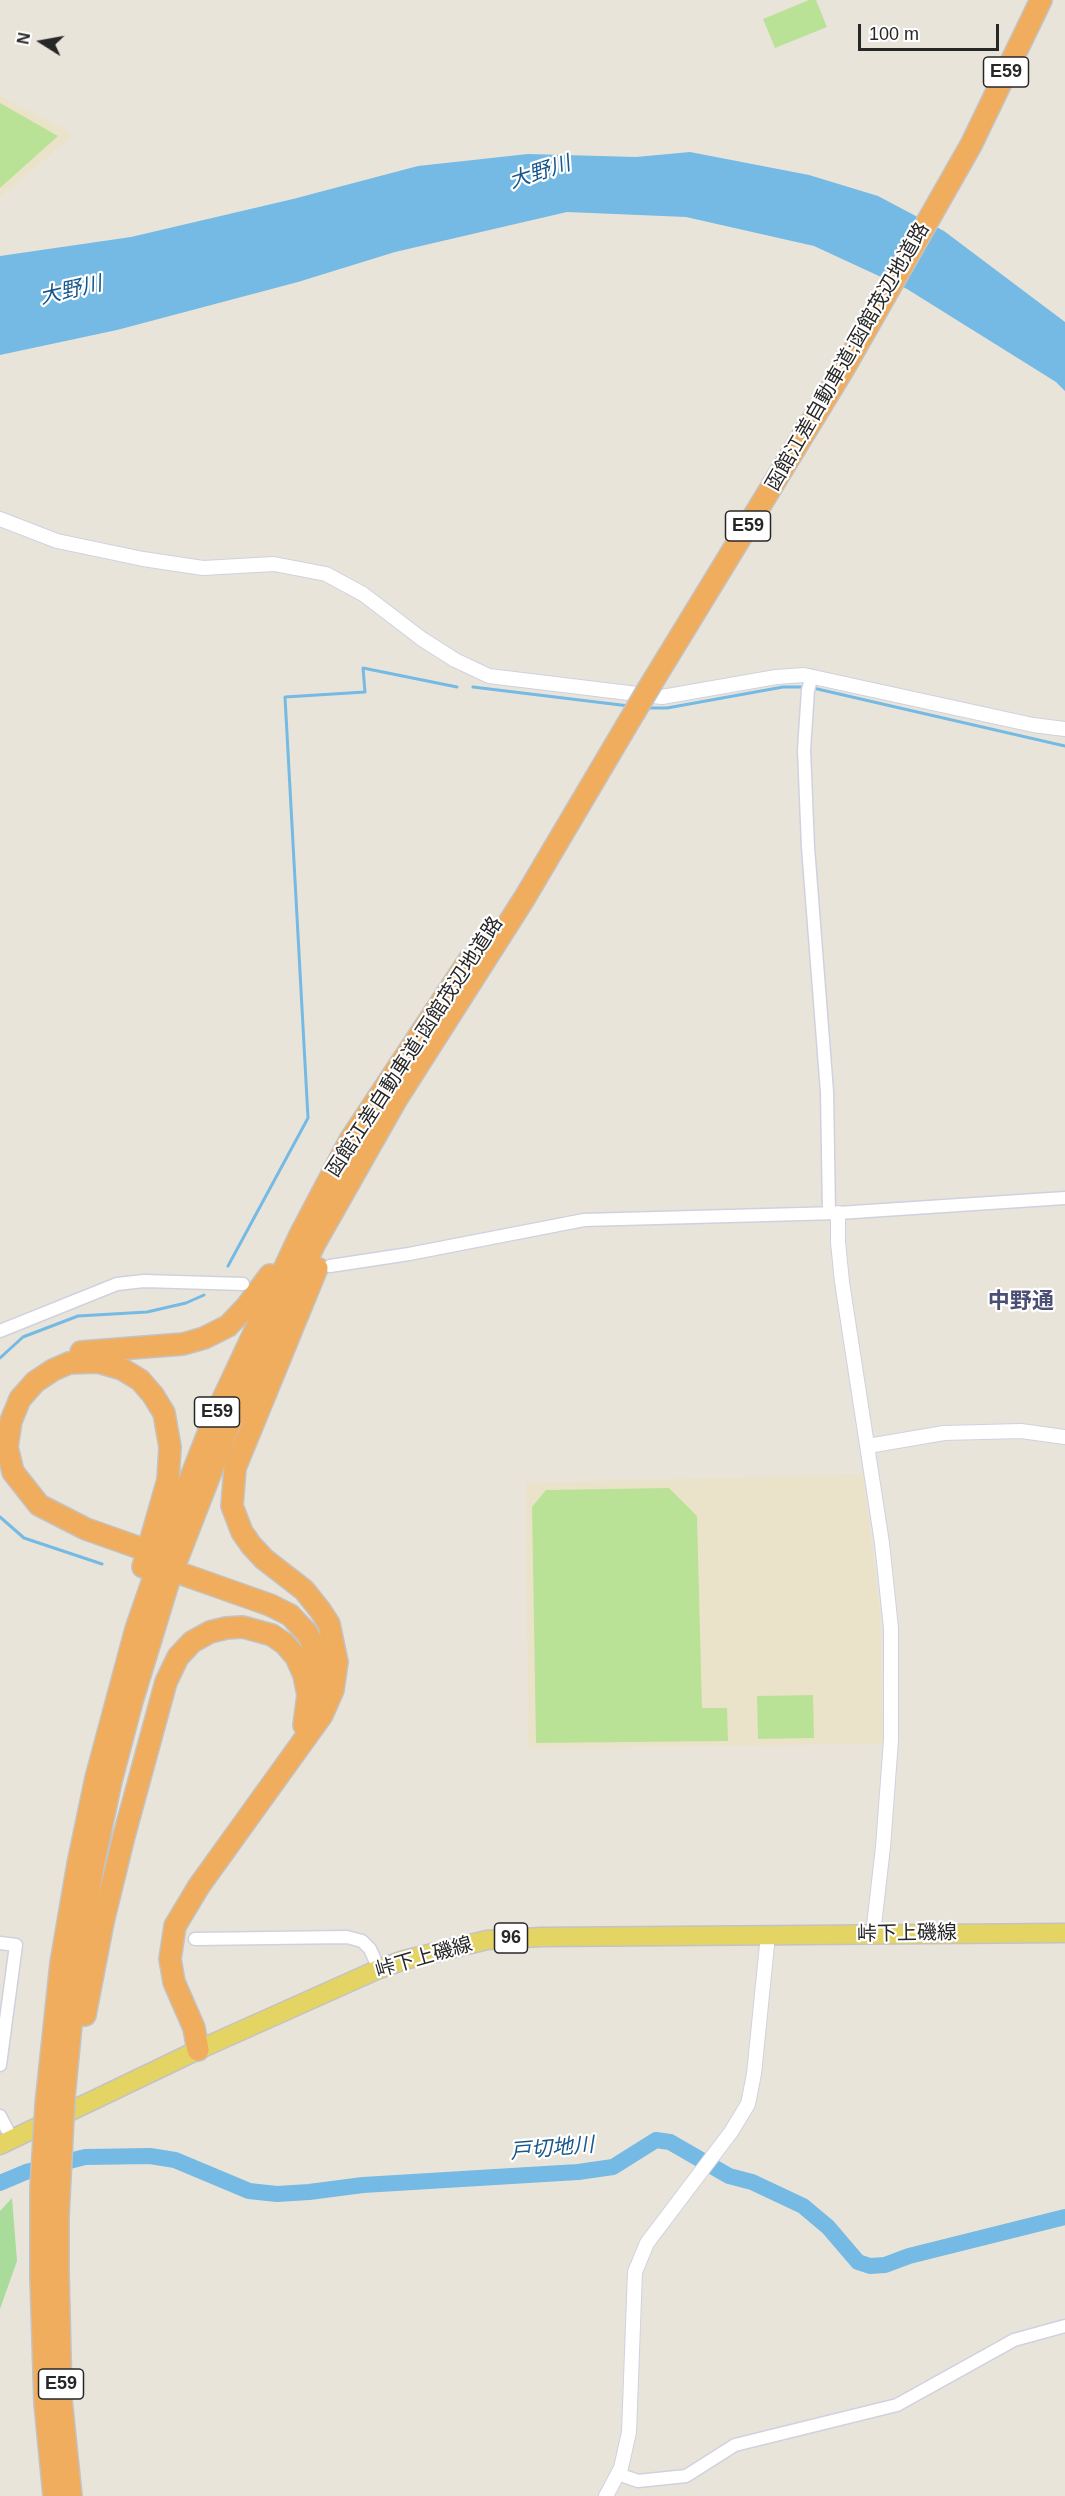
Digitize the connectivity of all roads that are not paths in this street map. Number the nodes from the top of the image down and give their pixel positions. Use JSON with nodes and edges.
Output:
{"nodes":[{"id":1,"x":1041,"y":0,"type":"edge"},
{"id":2,"x":0,"y":519,"type":"edge"},
{"id":3,"x":810,"y":684,"type":"junction"},
{"id":4,"x":1065,"y":729,"type":"edge"},
{"id":5,"x":582,"y":797,"type":"junction"},
{"id":6,"x":396,"y":1100,"type":"junction"},
{"id":7,"x":1065,"y":1198,"type":"edge"},
{"id":8,"x":834,"y":1212,"type":"junction"},
{"id":9,"x":300,"y":1234,"type":"junction"},
{"id":10,"x":330,"y":1266,"type":"dead end"},
{"id":11,"x":243,"y":1284,"type":"dead end"},
{"id":12,"x":0,"y":1331,"type":"edge"},
{"id":13,"x":0,"y":1422,"type":"edge"},
{"id":14,"x":1065,"y":1437,"type":"edge"},
{"id":15,"x":868,"y":1446,"type":"junction"},
{"id":16,"x":0,"y":1461,"type":"edge"},
{"id":17,"x":333,"y":1690,"type":"junction"},
{"id":18,"x":304,"y":1725,"type":"junction"},
{"id":19,"x":96,"y":1778,"type":"junction"},
{"id":20,"x":1065,"y":1933,"type":"edge"},
{"id":21,"x":873,"y":1934,"type":"junction"},
{"id":22,"x":768,"y":1935,"type":"junction"},
{"id":23,"x":195,"y":1939,"type":"dead end"},
{"id":24,"x":0,"y":1943,"type":"edge"},
{"id":25,"x":379,"y":1969,"type":"junction"},
{"id":26,"x":198,"y":2050,"type":"junction"},
{"id":27,"x":0,"y":2065,"type":"edge"},
{"id":28,"x":61,"y":2098,"type":"junction"},
{"id":29,"x":0,"y":2116,"type":"edge"},
{"id":30,"x":6,"y":2142,"type":"edge"},
{"id":31,"x":49,"y":2275,"type":"junction"},
{"id":32,"x":1065,"y":2326,"type":"edge"},
{"id":33,"x":618,"y":2474,"type":"junction"},
{"id":34,"x":54,"y":2496,"type":"edge"},
{"id":35,"x":71,"y":2496,"type":"edge"},
{"id":36,"x":606,"y":2496,"type":"edge"}],
"edges":[{"from":1,"to":5,"type":"highway","name":"函館江差自動車道;函館茂辺地道路","number":"E59","bridge":true},
{"from":2,"to":3,"type":"street"},
{"from":3,"to":4,"type":"street"},
{"from":3,"to":8,"type":"street"},
{"from":5,"to":6,"type":"highway","name":"函館江差自動車道;函館茂辺地道路","number":"E59"},
{"from":5,"to":9,"type":"highway","name":"函館江差自動車道;函館茂辺地道路","number":"E59"},
{"from":6,"to":17,"type":"highway"},
{"from":6,"to":28,"type":"highway","name":"函館江差自動車道;函館茂辺地道路","number":"E59"},
{"from":7,"to":8,"type":"street"},
{"from":8,"to":10,"type":"street"},
{"from":8,"to":15,"type":"street"},
{"from":9,"to":13,"type":"highway"},
{"from":9,"to":19,"type":"highway","name":"函館江差自動車道;函館茂辺地道路","number":"E59"},
{"from":11,"to":12,"type":"street"},
{"from":14,"to":15,"type":"street"},
{"from":15,"to":21,"type":"street"},
{"from":16,"to":19,"type":"highway"},
{"from":17,"to":18,"type":"highway"},
{"from":17,"to":26,"type":"highway"},
{"from":18,"to":26,"type":"highway"},
{"from":18,"to":28,"type":"highway"},
{"from":19,"to":28,"type":"highway","name":"函館江差自動車道;函館茂辺地道路","number":"E59"},
{"from":20,"to":21,"type":"main road","name":"峠下上磯線","number":"96"},
{"from":21,"to":22,"type":"main road","name":"峠下上磯線","number":"96"},
{"from":22,"to":25,"type":"main road","name":"峠下上磯線","number":"96"},
{"from":22,"to":33,"type":"street"},
{"from":23,"to":25,"type":"street"},
{"from":24,"to":27,"type":"street"},
{"from":25,"to":26,"type":"main road","name":"峠下上磯線","number":"96"},
{"from":26,"to":30,"type":"main road","name":"峠下上磯線","number":"96"},
{"from":28,"to":31,"type":"highway","name":"函館江差自動車道;函館茂辺地道路","number":"E59","bridge":true},
{"from":28,"to":31,"type":"highway","name":"函館江差自動車道;函館茂辺地道路","number":"E59","bridge":true},
{"from":29,"to":30,"type":"street"},
{"from":31,"to":34,"type":"highway","name":"函館江差自動車道;函館茂辺地道路","number":"E59"},
{"from":31,"to":35,"type":"highway","name":"函館江差自動車道;函館茂辺地道路","number":"E59"},
{"from":32,"to":33,"type":"street"},
{"from":33,"to":36,"type":"street"}]}
